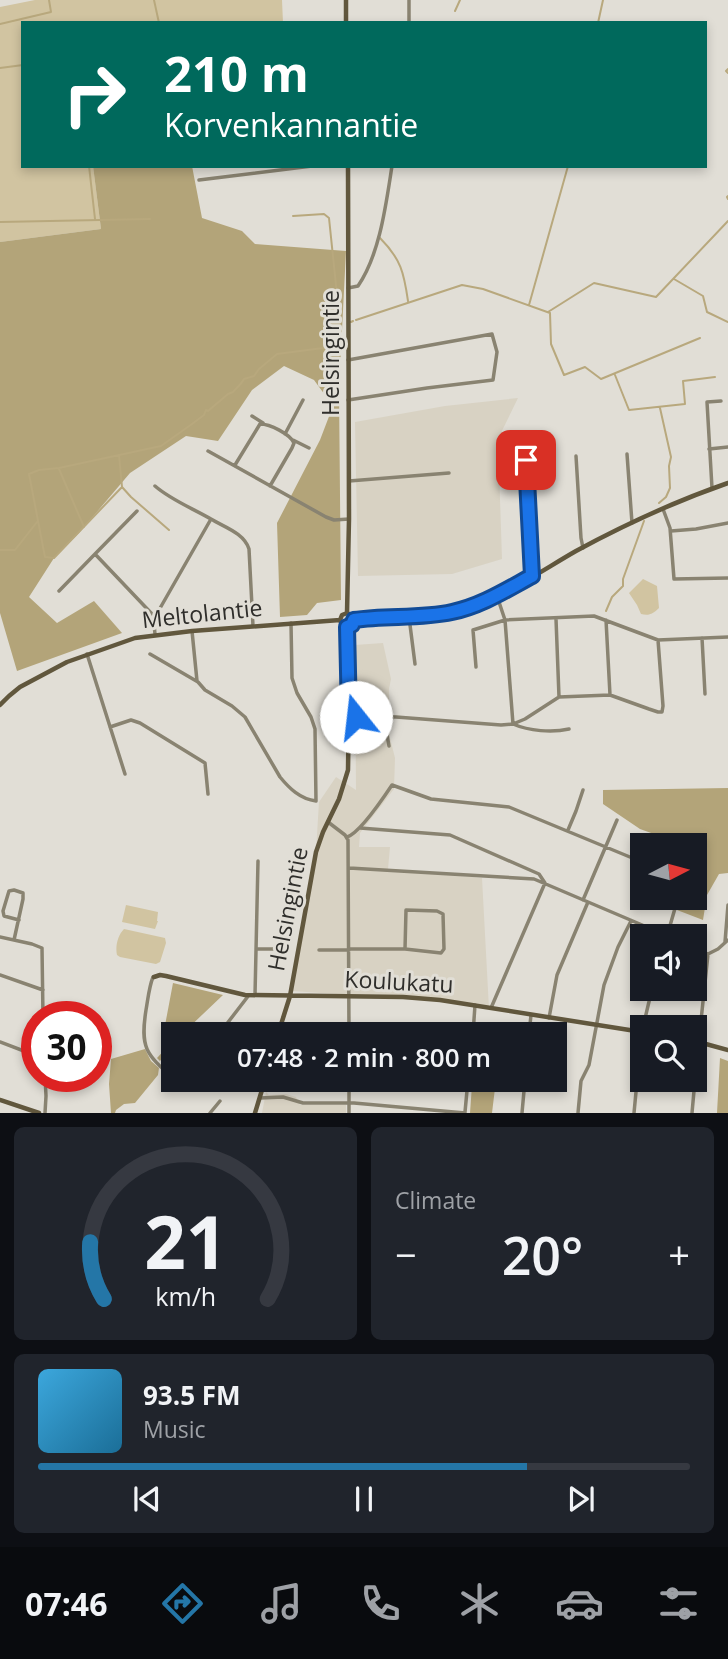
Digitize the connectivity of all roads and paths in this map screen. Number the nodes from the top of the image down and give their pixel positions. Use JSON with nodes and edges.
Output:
{"nodes":[{"id":1,"x":346,"y":0,"type":"edge"},
{"id":2,"x":409,"y":0,"type":"edge"},
{"id":3,"x":346,"y":21,"type":"edge"},
{"id":4,"x":410,"y":21,"type":"edge"},
{"id":5,"x":296,"y":168,"type":"edge"},
{"id":6,"x":348,"y":168,"type":"edge"},
{"id":7,"x":393,"y":168,"type":"edge"},
{"id":8,"x":199,"y":180,"type":"dead end"},
{"id":9,"x":348,"y":288,"type":"junction"},
{"id":10,"x":348,"y":360,"type":"junction"},
{"id":11,"x":303,"y":400,"type":"dead end"},
{"id":12,"x":348,"y":400,"type":"junction"},
{"id":13,"x":721,"y":401,"type":"dead end"},
{"id":14,"x":252,"y":416,"type":"dead end"},
{"id":15,"x":263,"y":423,"type":"junction"},
{"id":16,"x":285,"y":435,"type":"junction"},
{"id":17,"x":293,"y":440,"type":"junction"},
{"id":18,"x":728,"y":447,"type":"edge"},
{"id":19,"x":309,"y":448,"type":"dead end"},
{"id":20,"x":709,"y":449,"type":"junction"},
{"id":21,"x":208,"y":451,"type":"dead end"},
{"id":22,"x":627,"y":454,"type":"dead end"},
{"id":23,"x":576,"y":456,"type":"dead end"},
{"id":24,"x":526,"y":460,"type":"dead end"},
{"id":25,"x":235,"y":466,"type":"junction"},
{"id":26,"x":449,"y":473,"type":"dead end"},
{"id":27,"x":349,"y":481,"type":"junction"},
{"id":28,"x":728,"y":483,"type":"edge"},
{"id":29,"x":155,"y":486,"type":"dead end"},
{"id":30,"x":270,"y":486,"type":"junction"},
{"id":31,"x":712,"y":488,"type":"junction"},
{"id":32,"x":663,"y":509,"type":"junction"},
{"id":33,"x":137,"y":511,"type":"dead end"},
{"id":34,"x":211,"y":519,"type":"junction"},
{"id":35,"x":349,"y":519,"type":"junction"},
{"id":36,"x":632,"y":523,"type":"junction"},
{"id":37,"x":728,"y":523,"type":"edge"},
{"id":38,"x":671,"y":531,"type":"junction"},
{"id":39,"x":583,"y":548,"type":"junction"},
{"id":40,"x":95,"y":554,"type":"junction"},
{"id":41,"x":532,"y":576,"type":"junction"},
{"id":42,"x":728,"y":578,"type":"edge"},
{"id":43,"x":59,"y":590,"type":"dead end"},
{"id":44,"x":496,"y":596,"type":"junction"},
{"id":45,"x":347,"y":613,"type":"junction"},
{"id":46,"x":153,"y":615,"type":"junction"},
{"id":47,"x":409,"y":617,"type":"junction"},
{"id":48,"x":556,"y":619,"type":"junction"},
{"id":49,"x":340,"y":620,"type":"junction"},
{"id":50,"x":354,"y":620,"type":"junction"},
{"id":51,"x":505,"y":620,"type":"junction"},
{"id":52,"x":606,"y":620,"type":"junction"},
{"id":53,"x":291,"y":623,"type":"junction"},
{"id":54,"x":253,"y":626,"type":"junction"},
{"id":55,"x":347,"y":627,"type":"junction"},
{"id":56,"x":192,"y":631,"type":"junction"},
{"id":57,"x":155,"y":634,"type":"junction"},
{"id":58,"x":728,"y":637,"type":"edge"},
{"id":59,"x":702,"y":638,"type":"junction"},
{"id":60,"x":658,"y":640,"type":"junction"},
{"id":61,"x":87,"y":654,"type":"junction"},
{"id":62,"x":150,"y":654,"type":"dead end"},
{"id":63,"x":415,"y":664,"type":"dead end"},
{"id":64,"x":476,"y":667,"type":"dead end"},
{"id":65,"x":198,"y":682,"type":"junction"},
{"id":66,"x":705,"y":694,"type":"dead end"},
{"id":67,"x":610,"y":695,"type":"junction"},
{"id":68,"x":559,"y":697,"type":"junction"},
{"id":69,"x":0,"y":705,"type":"edge"},
{"id":70,"x":349,"y":716,"type":"junction"},
{"id":71,"x":387,"y":717,"type":"junction"},
{"id":72,"x":513,"y":724,"type":"junction"},
{"id":73,"x":110,"y":727,"type":"junction"},
{"id":74,"x":569,"y":729,"type":"dead end"},
{"id":75,"x":389,"y":746,"type":"dead end"},
{"id":76,"x":125,"y":774,"type":"dead end"},
{"id":77,"x":583,"y":790,"type":"dead end"},
{"id":78,"x":208,"y":794,"type":"dead end"},
{"id":79,"x":617,"y":820,"type":"dead end"},
{"id":80,"x":328,"y":821,"type":"junction"},
{"id":81,"x":360,"y":828,"type":"junction"},
{"id":82,"x":568,"y":830,"type":"junction"},
{"id":83,"x":347,"y":837,"type":"junction"},
{"id":84,"x":606,"y":848,"type":"junction"},
{"id":85,"x":630,"y":857,"type":"edge"},
{"id":86,"x":258,"y":861,"type":"dead end"},
{"id":87,"x":349,"y":868,"type":"junction"},
{"id":88,"x":545,"y":883,"type":"junction"},
{"id":89,"x":586,"y":901,"type":"junction"},
{"id":90,"x":728,"y":905,"type":"edge"},
{"id":91,"x":19,"y":919,"type":"junction"},
{"id":92,"x":631,"y":920,"type":"junction"},
{"id":93,"x":640,"y":924,"type":"edge"},
{"id":94,"x":0,"y":937,"type":"edge"},
{"id":95,"x":14,"y":940,"type":"junction"},
{"id":96,"x":727,"y":941,"type":"edge"},
{"id":97,"x":256,"y":949,"type":"junction"},
{"id":98,"x":285,"y":949,"type":"dead end"},
{"id":99,"x":349,"y":949,"type":"junction"},
{"id":100,"x":405,"y":949,"type":"junction"},
{"id":101,"x":319,"y":950,"type":"dead end"},
{"id":102,"x":709,"y":954,"type":"joint"},
{"id":103,"x":0,"y":975,"type":"edge"},
{"id":104,"x":154,"y":977,"type":"joint"},
{"id":105,"x":43,"y":990,"type":"junction"},
{"id":106,"x":252,"y":995,"type":"junction"},
{"id":107,"x":290,"y":996,"type":"junction"},
{"id":108,"x":349,"y":996,"type":"junction"},
{"id":109,"x":43,"y":1001,"type":"edge"},
{"id":110,"x":475,"y":1005,"type":"junction"},
{"id":111,"x":491,"y":1008,"type":"junction"},
{"id":112,"x":531,"y":1015,"type":"junction"},
{"id":113,"x":700,"y":1015,"type":"edge"},
{"id":114,"x":549,"y":1018,"type":"junction"},
{"id":115,"x":229,"y":1022,"type":"edge"},
{"id":116,"x":282,"y":1022,"type":"edge"},
{"id":117,"x":349,"y":1022,"type":"edge"},
{"id":118,"x":474,"y":1022,"type":"edge"},
{"id":119,"x":531,"y":1022,"type":"edge"},
{"id":120,"x":595,"y":1025,"type":"junction"},
{"id":121,"x":630,"y":1029,"type":"edge"},
{"id":122,"x":0,"y":1042,"type":"edge"},
{"id":123,"x":707,"y":1045,"type":"edge"},
{"id":124,"x":21,"y":1050,"type":"edge"},
{"id":125,"x":728,"y":1050,"type":"edge"},
{"id":126,"x":161,"y":1067,"type":"edge"},
{"id":127,"x":46,"y":1092,"type":"edge"},
{"id":128,"x":262,"y":1092,"type":"edge"},
{"id":129,"x":349,"y":1092,"type":"edge"},
{"id":130,"x":467,"y":1092,"type":"edge"},
{"id":131,"x":524,"y":1092,"type":"edge"},
{"id":132,"x":636,"y":1092,"type":"edge"},
{"id":133,"x":694,"y":1092,"type":"edge"},
{"id":134,"x":260,"y":1098,"type":"junction"},
{"id":135,"x":0,"y":1100,"type":"edge"},
{"id":136,"x":220,"y":1101,"type":"dead end"},
{"id":137,"x":349,"y":1103,"type":"junction"},
{"id":138,"x":39,"y":1113,"type":"edge"},
{"id":139,"x":45,"y":1113,"type":"edge"},
{"id":140,"x":210,"y":1113,"type":"edge"},
{"id":141,"x":255,"y":1113,"type":"edge"},
{"id":142,"x":349,"y":1113,"type":"edge"},
{"id":143,"x":465,"y":1113,"type":"edge"},
{"id":144,"x":522,"y":1113,"type":"edge"},
{"id":145,"x":578,"y":1113,"type":"edge"},
{"id":146,"x":634,"y":1113,"type":"edge"},
{"id":147,"x":692,"y":1113,"type":"edge"}],
"edges":[{"from":1,"to":3,"type":"main road"},
{"from":2,"to":4,"type":"street"},
{"from":5,"to":8,"type":"street"},
{"from":6,"to":9,"type":"main road","name":"Helsingintie"},
{"from":7,"to":9,"type":"street"},
{"from":9,"to":10,"type":"main road","name":"Helsingintie"},
{"from":10,"to":12,"type":"main road","name":"Helsingintie"},
{"from":10,"to":12,"type":"street"},
{"from":11,"to":16,"type":"street"},
{"from":12,"to":27,"type":"main road","name":"Helsingintie"},
{"from":13,"to":20,"type":"street"},
{"from":14,"to":15,"type":"street"},
{"from":15,"to":16,"type":"street"},
{"from":15,"to":25,"type":"street"},
{"from":16,"to":17,"type":"street"},
{"from":17,"to":19,"type":"street"},
{"from":17,"to":30,"type":"street"},
{"from":18,"to":20,"type":"street"},
{"from":20,"to":31,"type":"street"},
{"from":21,"to":25,"type":"street"},
{"from":22,"to":36,"type":"street"},
{"from":23,"to":39,"type":"street"},
{"from":24,"to":41,"type":"street"},
{"from":25,"to":30,"type":"street"},
{"from":26,"to":27,"type":"street"},
{"from":27,"to":35,"type":"main road","name":"Helsingintie"},
{"from":28,"to":31,"type":"main road"},
{"from":29,"to":34,"type":"street"},
{"from":30,"to":35,"type":"street"},
{"from":31,"to":32,"type":"main road"},
{"from":32,"to":36,"type":"main road"},
{"from":32,"to":38,"type":"street"},
{"from":33,"to":40,"type":"street"},
{"from":34,"to":46,"type":"street"},
{"from":34,"to":54,"type":"street"},
{"from":35,"to":45,"type":"main road","name":"Helsingintie"},
{"from":36,"to":39,"type":"main road"},
{"from":37,"to":38,"type":"street"},
{"from":38,"to":42,"type":"street"},
{"from":39,"to":41,"type":"main road"},
{"from":40,"to":43,"type":"street"},
{"from":40,"to":46,"type":"street"},
{"from":41,"to":44,"type":"main road"},
{"from":44,"to":47,"type":"main road"},
{"from":44,"to":51,"type":"street"},
{"from":45,"to":49,"type":"main road"},
{"from":45,"to":50,"type":"main road"},
{"from":46,"to":57,"type":"street"},
{"from":47,"to":50,"type":"main road"},
{"from":47,"to":63,"type":"street"},
{"from":48,"to":51,"type":"street"},
{"from":48,"to":52,"type":"street"},
{"from":48,"to":68,"type":"street"},
{"from":49,"to":53,"type":"main road","name":"Meltolantie"},
{"from":49,"to":55,"type":"main road"},
{"from":50,"to":55,"type":"main road"},
{"from":51,"to":64,"type":"street"},
{"from":51,"to":72,"type":"street"},
{"from":52,"to":60,"type":"street"},
{"from":52,"to":67,"type":"street"},
{"from":53,"to":54,"type":"main road","name":"Meltolantie"},
{"from":53,"to":65,"type":"street"},
{"from":54,"to":56,"type":"main road","name":"Meltolantie"},
{"from":55,"to":70,"type":"main road","name":"Helsingintie"},
{"from":56,"to":57,"type":"main road","name":"Meltolantie"},
{"from":56,"to":65,"type":"street"},
{"from":57,"to":61,"type":"main road","name":"Meltolantie"},
{"from":58,"to":59,"type":"street"},
{"from":59,"to":60,"type":"street"},
{"from":59,"to":66,"type":"street"},
{"from":60,"to":67,"type":"street"},
{"from":61,"to":69,"type":"main road","name":"Meltolantie"},
{"from":61,"to":73,"type":"street"},
{"from":62,"to":65,"type":"street"},
{"from":67,"to":68,"type":"street"},
{"from":68,"to":72,"type":"street"},
{"from":70,"to":71,"type":"street"},
{"from":70,"to":80,"type":"main road","name":"Helsingintie"},
{"from":71,"to":72,"type":"street"},
{"from":71,"to":75,"type":"street"},
{"from":72,"to":74,"type":"street"},
{"from":73,"to":76,"type":"street"},
{"from":73,"to":78,"type":"street"},
{"from":77,"to":82,"type":"street"},
{"from":79,"to":84,"type":"street"},
{"from":80,"to":83,"type":"street"},
{"from":80,"to":107,"type":"main road","name":"Helsingintie"},
{"from":81,"to":82,"type":"street"},
{"from":81,"to":83,"type":"street"},
{"from":81,"to":88,"type":"street"},
{"from":82,"to":84,"type":"street"},
{"from":83,"to":87,"type":"street"},
{"from":84,"to":85,"type":"street"},
{"from":84,"to":89,"type":"street"},
{"from":86,"to":97,"type":"street"},
{"from":87,"to":88,"type":"street"},
{"from":87,"to":99,"type":"street"},
{"from":88,"to":89,"type":"street"},
{"from":88,"to":111,"type":"street"},
{"from":89,"to":92,"type":"street"},
{"from":89,"to":114,"type":"street"},
{"from":90,"to":96,"type":"street"},
{"from":91,"to":91,"type":"street"},
{"from":91,"to":95,"type":"street"},
{"from":92,"to":93,"type":"street"},
{"from":92,"to":120,"type":"street"},
{"from":94,"to":95,"type":"street"},
{"from":95,"to":105,"type":"street"},
{"from":96,"to":102,"type":"street"},
{"from":97,"to":98,"type":"street"},
{"from":97,"to":106,"type":"street"},
{"from":99,"to":100,"type":"street"},
{"from":99,"to":101,"type":"street"},
{"from":99,"to":108,"type":"street"},
{"from":100,"to":100,"type":"street"},
{"from":102,"to":113,"type":"street"},
{"from":103,"to":105,"type":"street"},
{"from":104,"to":106,"type":"main road","name":"Koulukatu"},
{"from":104,"to":126,"type":"street"},
{"from":105,"to":109,"type":"street"},
{"from":106,"to":107,"type":"main road","name":"Koulukatu"},
{"from":106,"to":115,"type":"street"},
{"from":107,"to":108,"type":"main road","name":"Koulukatu"},
{"from":107,"to":116,"type":"main road","name":"Helsingintie"},
{"from":108,"to":110,"type":"main road","name":"Koulukatu"},
{"from":108,"to":117,"type":"street"},
{"from":110,"to":111,"type":"main road","name":"Koulukatu"},
{"from":110,"to":118,"type":"street"},
{"from":111,"to":112,"type":"main road","name":"Koulukatu"},
{"from":112,"to":114,"type":"main road","name":"Koulukatu"},
{"from":112,"to":119,"type":"street"},
{"from":114,"to":120,"type":"main road","name":"Koulukatu"},
{"from":120,"to":121,"type":"main road","name":"Koulukatu"},
{"from":120,"to":145,"type":"street"},
{"from":122,"to":124,"type":"street"},
{"from":123,"to":125,"type":"main road"},
{"from":127,"to":139,"type":"street"},
{"from":128,"to":134,"type":"main road"},
{"from":129,"to":137,"type":"street"},
{"from":130,"to":143,"type":"street"},
{"from":131,"to":144,"type":"street"},
{"from":132,"to":146,"type":"street"},
{"from":133,"to":147,"type":"street"},
{"from":134,"to":137,"type":"street"},
{"from":134,"to":141,"type":"main road"},
{"from":135,"to":138,"type":"main road"},
{"from":136,"to":140,"type":"street"},
{"from":137,"to":142,"type":"street"},
{"from":137,"to":143,"type":"street"}]}
